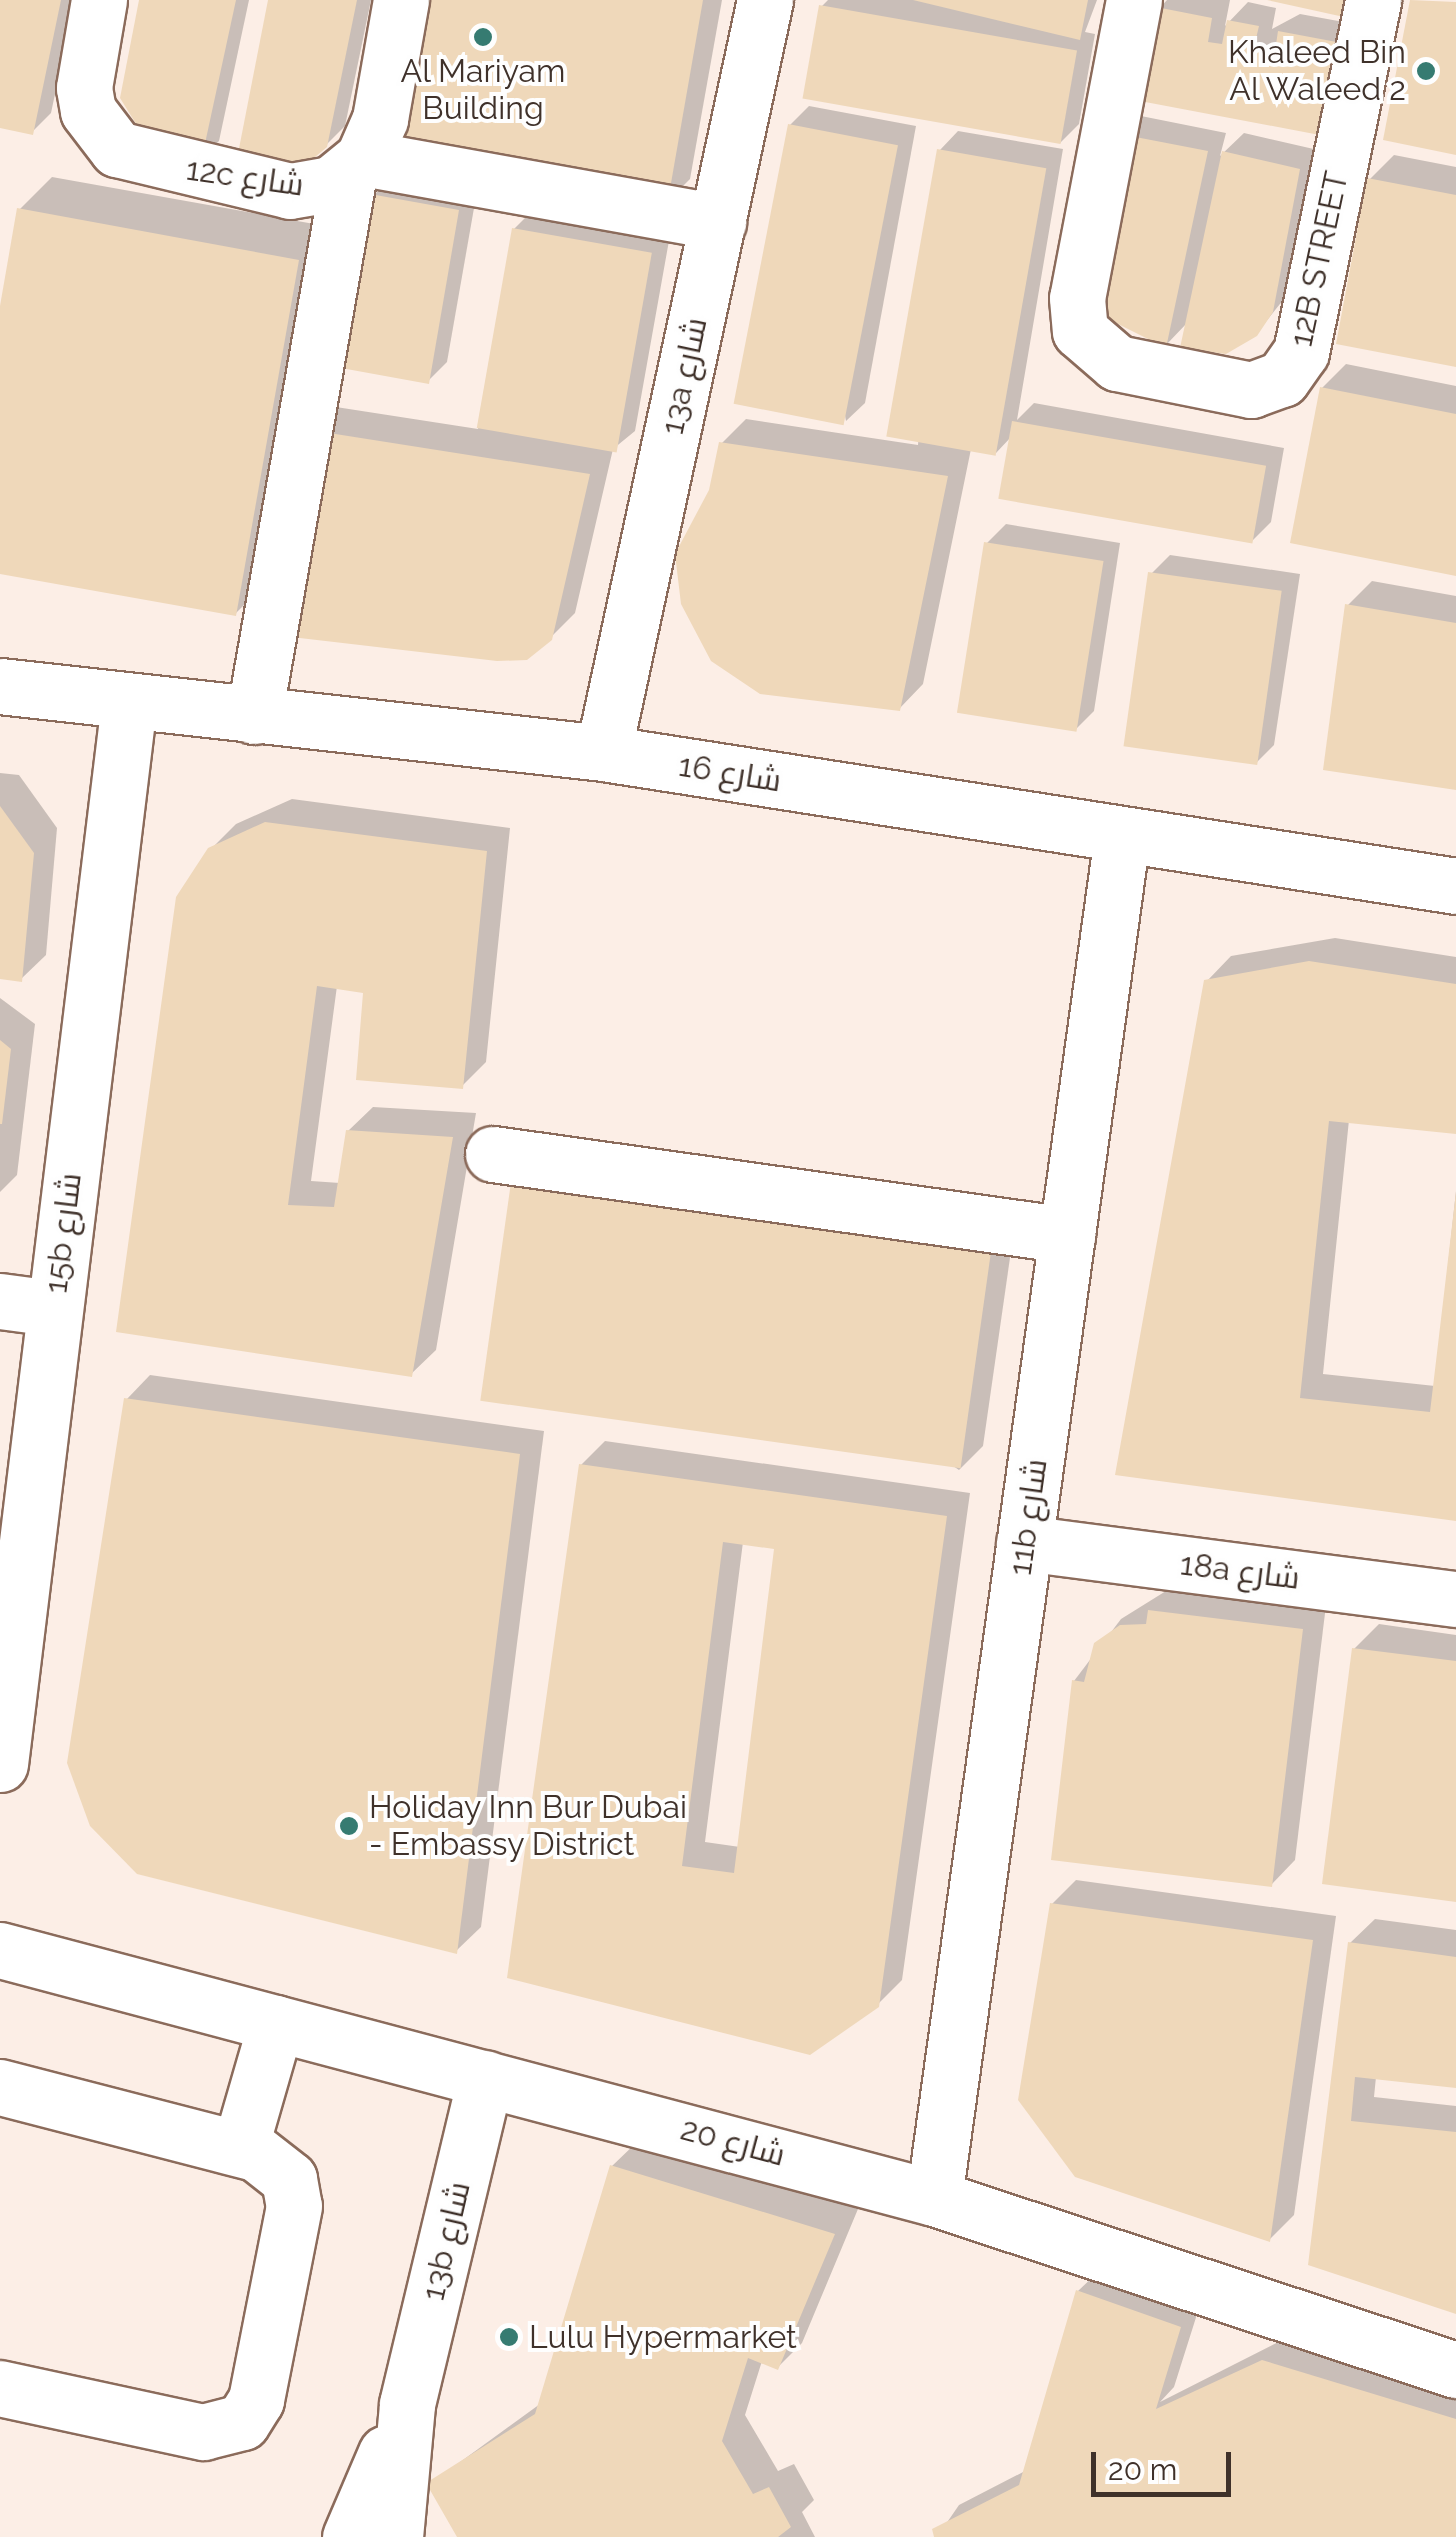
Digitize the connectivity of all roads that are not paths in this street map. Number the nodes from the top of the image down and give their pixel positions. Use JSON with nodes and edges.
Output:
{"nodes":[{"id":1,"x":99,"y":0,"type":"edge"},
{"id":2,"x":401,"y":0,"type":"edge"},
{"id":3,"x":765,"y":0,"type":"edge"},
{"id":4,"x":1134,"y":0,"type":"edge"},
{"id":5,"x":1373,"y":0,"type":"edge"},
{"id":6,"x":356,"y":166,"type":"junction"},
{"id":7,"x":718,"y":222,"type":"junction"},
{"id":8,"x":0,"y":686,"type":"edge"},
{"id":9,"x":129,"y":702,"type":"junction"},
{"id":10,"x":254,"y":716,"type":"junction"},
{"id":11,"x":603,"y":753,"type":"junction"},
{"id":12,"x":1122,"y":836,"type":"junction"},
{"id":13,"x":1456,"y":886,"type":"edge"},
{"id":14,"x":493,"y":1154,"type":"dead end"},
{"id":15,"x":1067,"y":1236,"type":"junction"},
{"id":16,"x":0,"y":1301,"type":"edge"},
{"id":17,"x":53,"y":1308,"type":"junction"},
{"id":18,"x":1024,"y":1543,"type":"junction"},
{"id":19,"x":1456,"y":1598,"type":"edge"},
{"id":20,"x":0,"y":1764,"type":"edge"},
{"id":21,"x":0,"y":1950,"type":"edge"},
{"id":22,"x":276,"y":2023,"type":"junction"},
{"id":23,"x":485,"y":2078,"type":"junction"},
{"id":24,"x":0,"y":2087,"type":"edge"},
{"id":25,"x":240,"y":2148,"type":"junction"},
{"id":26,"x":934,"y":2198,"type":"junction"},
{"id":27,"x":1456,"y":2370,"type":"edge"},
{"id":28,"x":0,"y":2388,"type":"edge"},
{"id":29,"x":357,"y":2535,"type":"edge"}],
"edges":[{"from":1,"to":6,"type":"street","name":"12c شارع"},
{"from":2,"to":6,"type":"street"},
{"from":3,"to":7,"type":"street","name":"13a شارع"},
{"from":4,"to":5,"type":"street","name":"12B STREET"},
{"from":6,"to":7,"type":"street"},
{"from":6,"to":10,"type":"street"},
{"from":7,"to":11,"type":"street","name":"13a شارع"},
{"from":8,"to":9,"type":"street","name":"شارع 16"},
{"from":9,"to":10,"type":"street","name":"شارع 16"},
{"from":9,"to":17,"type":"street","name":"15b شارع"},
{"from":10,"to":11,"type":"street","name":"شارع 16"},
{"from":11,"to":12,"type":"street","name":"شارع 16"},
{"from":12,"to":13,"type":"street","name":"شارع 16"},
{"from":12,"to":15,"type":"street","name":"11b شارع"},
{"from":14,"to":15,"type":"street"},
{"from":15,"to":18,"type":"street","name":"11b شارع"},
{"from":16,"to":17,"type":"street"},
{"from":17,"to":20,"type":"street","name":"15b شارع"},
{"from":18,"to":19,"type":"street","name":"18a شارع"},
{"from":18,"to":26,"type":"street","name":"11b شارع"},
{"from":21,"to":22,"type":"street","name":"شارع 20"},
{"from":22,"to":23,"type":"street","name":"شارع 20"},
{"from":22,"to":25,"type":"street"},
{"from":23,"to":26,"type":"street","name":"شارع 20"},
{"from":23,"to":29,"type":"street","name":"13b شارع"},
{"from":24,"to":25,"type":"street"},
{"from":25,"to":28,"type":"street"},
{"from":26,"to":27,"type":"street","name":"شارع 20"}]}
